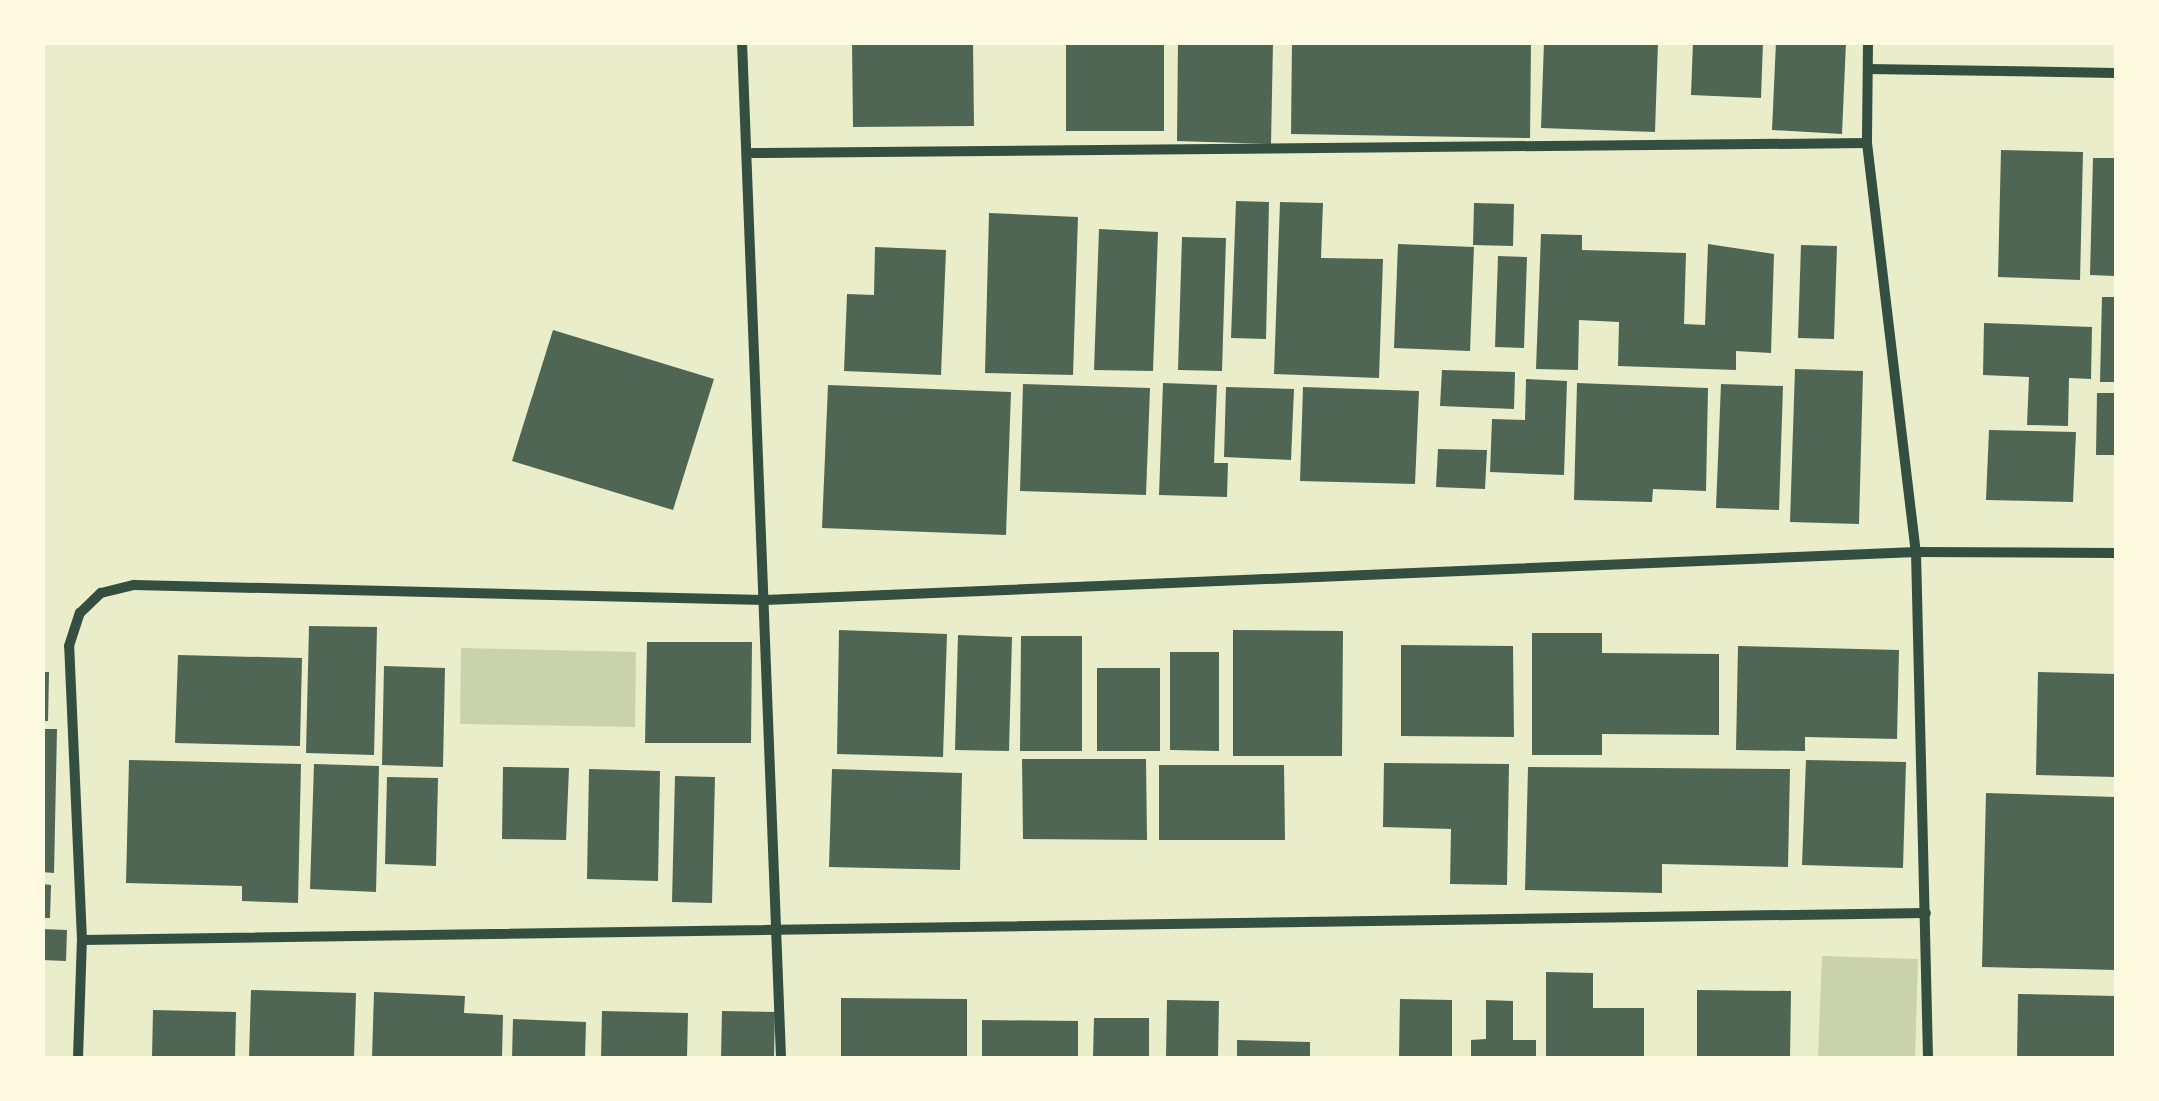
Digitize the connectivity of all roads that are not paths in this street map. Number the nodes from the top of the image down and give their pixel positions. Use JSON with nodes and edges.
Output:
{"nodes":[{"id":1,"x":742,"y":42,"type":"edge"},
{"id":2,"x":1868,"y":42,"type":"edge"},
{"id":3,"x":1868,"y":69,"type":"junction"},
{"id":4,"x":2116,"y":73,"type":"edge"},
{"id":5,"x":1868,"y":144,"type":"junction"},
{"id":6,"x":753,"y":153,"type":"junction"},
{"id":7,"x":1916,"y":552,"type":"junction"},
{"id":8,"x":2116,"y":553,"type":"edge"},
{"id":9,"x":765,"y":600,"type":"junction"},
{"id":10,"x":1926,"y":913,"type":"junction"},
{"id":11,"x":778,"y":936,"type":"junction"},
{"id":12,"x":82,"y":940,"type":"junction"},
{"id":13,"x":78,"y":1058,"type":"edge"},
{"id":14,"x":781,"y":1058,"type":"edge"},
{"id":15,"x":1928,"y":1058,"type":"edge"}],
"edges":[{"from":1,"to":6,"type":"street"},
{"from":2,"to":3,"type":"street"},
{"from":3,"to":4,"type":"street"},
{"from":3,"to":5,"type":"street"},
{"from":5,"to":6,"type":"street"},
{"from":5,"to":7,"type":"street"},
{"from":6,"to":9,"type":"street"},
{"from":7,"to":8,"type":"street"},
{"from":7,"to":9,"type":"street"},
{"from":7,"to":10,"type":"street"},
{"from":9,"to":11,"type":"street"},
{"from":9,"to":12,"type":"street"},
{"from":10,"to":11,"type":"street"},
{"from":10,"to":15,"type":"street"},
{"from":11,"to":12,"type":"street"},
{"from":11,"to":14,"type":"street"},
{"from":12,"to":13,"type":"street"}]}
